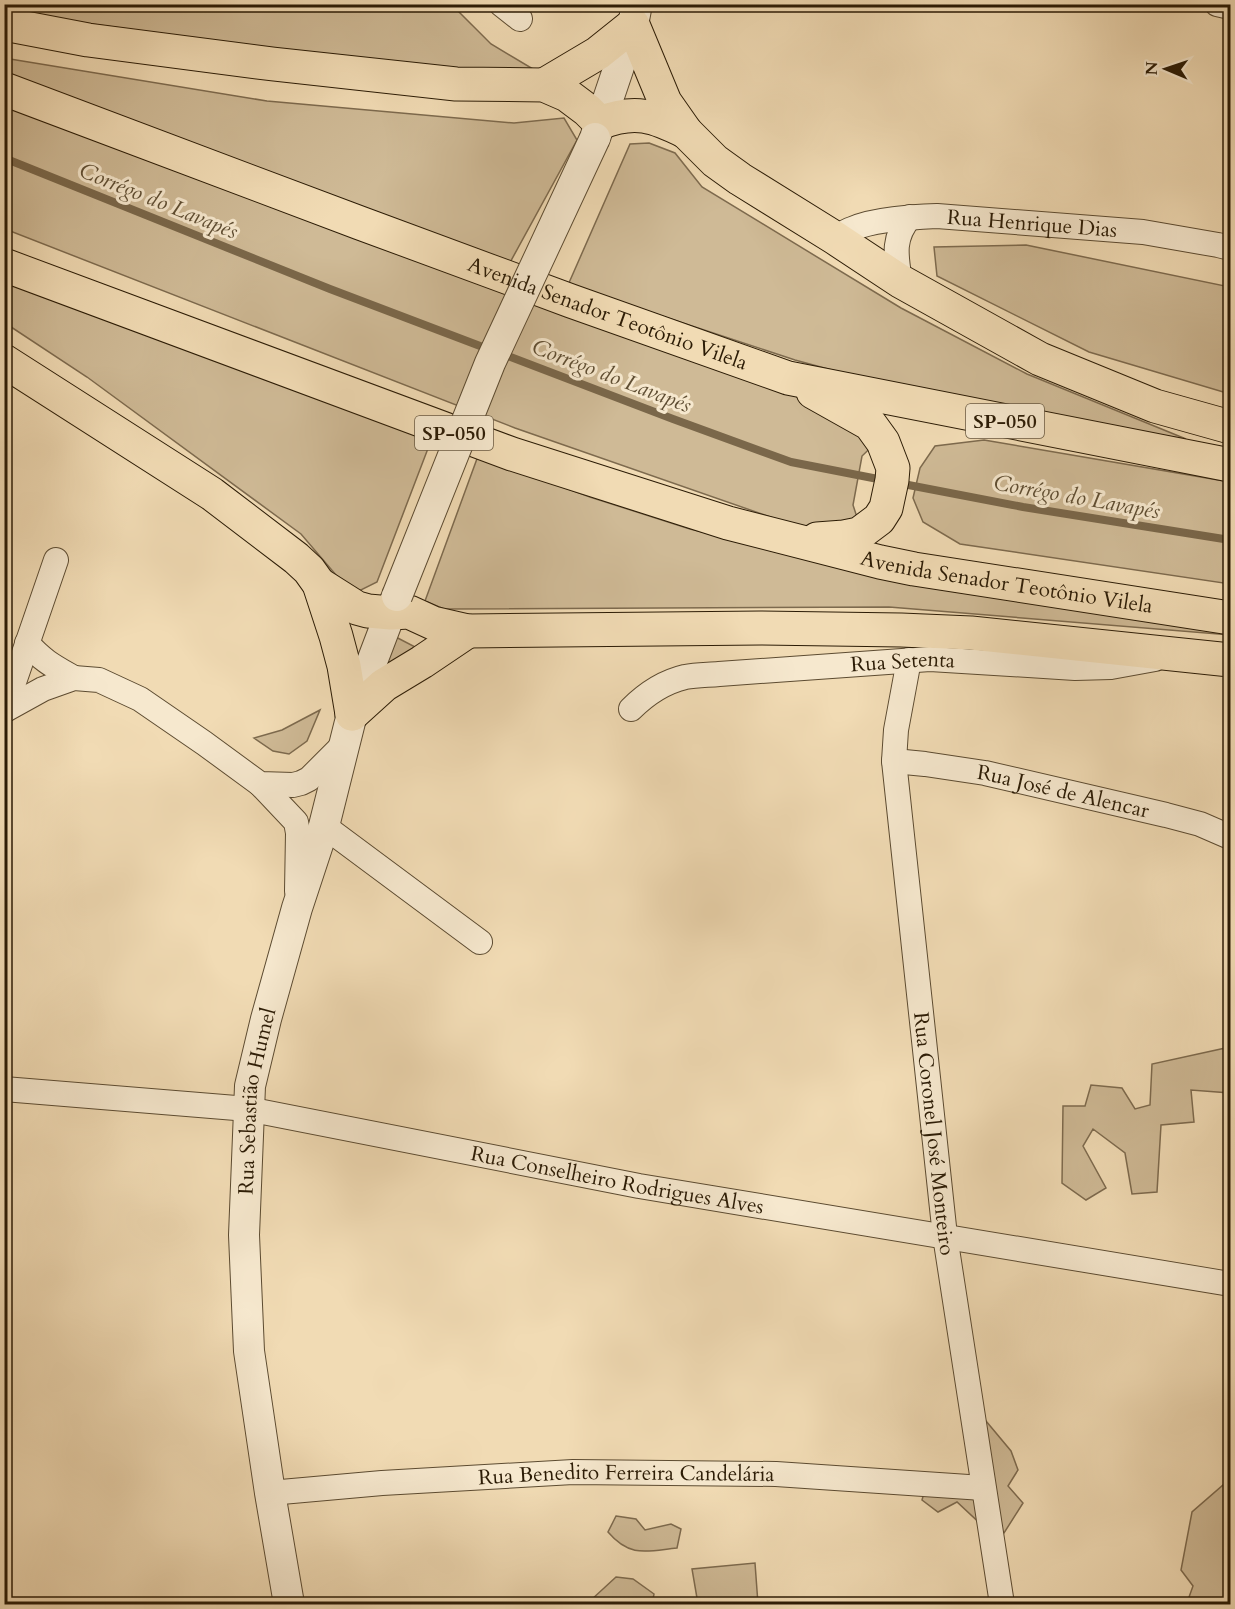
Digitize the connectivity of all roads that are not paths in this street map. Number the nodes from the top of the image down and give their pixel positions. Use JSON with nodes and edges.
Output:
{"nodes":[{"id":1,"x":501,"y":4,"type":"edge"},
{"id":2,"x":1217,"y":4,"type":"edge"},
{"id":3,"x":1230,"y":8,"type":"edge"},
{"id":4,"x":635,"y":15,"type":"edge"},
{"id":5,"x":520,"y":19,"type":"dead end"},
{"id":6,"x":4,"y":24,"type":"edge"},
{"id":7,"x":544,"y":85,"type":"junction"},
{"id":8,"x":4,"y":89,"type":"edge"},
{"id":9,"x":597,"y":131,"type":"junction"},
{"id":10,"x":686,"y":132,"type":"junction"},
{"id":11,"x":910,"y":217,"type":"junction"},
{"id":12,"x":835,"y":238,"type":"junction"},
{"id":13,"x":1230,"y":248,"type":"edge"},
{"id":14,"x":4,"y":265,"type":"edge"},
{"id":15,"x":900,"y":281,"type":"junction"},
{"id":16,"x":4,"y":361,"type":"edge"},
{"id":17,"x":788,"y":378,"type":"junction"},
{"id":18,"x":1230,"y":427,"type":"edge"},
{"id":19,"x":1230,"y":465,"type":"edge"},
{"id":20,"x":797,"y":541,"type":"junction"},
{"id":21,"x":56,"y":560,"type":"dead end"},
{"id":22,"x":319,"y":584,"type":"junction"},
{"id":23,"x":394,"y":604,"type":"junction"},
{"id":24,"x":1230,"y":618,"type":"edge"},
{"id":25,"x":468,"y":631,"type":"junction"},
{"id":26,"x":27,"y":643,"type":"junction"},
{"id":27,"x":1184,"y":654,"type":"junction"},
{"id":28,"x":909,"y":660,"type":"junction"},
{"id":29,"x":1230,"y":660,"type":"edge"},
{"id":30,"x":74,"y":678,"type":"junction"},
{"id":31,"x":631,"y":709,"type":"dead end"},
{"id":32,"x":5,"y":710,"type":"edge"},
{"id":33,"x":348,"y":729,"type":"junction"},
{"id":34,"x":894,"y":761,"type":"junction"},
{"id":35,"x":260,"y":784,"type":"junction"},
{"id":36,"x":324,"y":826,"type":"junction"},
{"id":37,"x":1230,"y":837,"type":"edge"},
{"id":38,"x":297,"y":908,"type":"junction"},
{"id":39,"x":480,"y":942,"type":"dead end"},
{"id":40,"x":4,"y":1089,"type":"edge"},
{"id":41,"x":248,"y":1109,"type":"junction"},
{"id":42,"x":945,"y":1236,"type":"junction"},
{"id":43,"x":1230,"y":1284,"type":"edge"},
{"id":44,"x":983,"y":1488,"type":"junction"},
{"id":45,"x":270,"y":1493,"type":"junction"},
{"id":46,"x":289,"y":1605,"type":"edge"},
{"id":47,"x":1002,"y":1605,"type":"edge"}],
"edges":[{"from":1,"to":5,"type":"street"},
{"from":2,"to":3,"type":"street"},
{"from":4,"to":7,"type":"highway"},
{"from":4,"to":9,"type":"street","name":"Rua Sebastião Humel"},
{"from":4,"to":10,"type":"highway"},
{"from":6,"to":7,"type":"highway"},
{"from":7,"to":9,"type":"highway"},
{"from":8,"to":17,"type":"highway","name":"Avenida Senador Teotônio Vilela","number":"SP-050"},
{"from":9,"to":10,"type":"highway"},
{"from":9,"to":23,"type":"street","name":"Rua Sebastião Humel","bridge":true},
{"from":10,"to":12,"type":"highway"},
{"from":11,"to":12,"type":"street","name":"Rua Henrique Dias"},
{"from":11,"to":13,"type":"street","name":"Rua Henrique Dias"},
{"from":11,"to":15,"type":"street"},
{"from":12,"to":15,"type":"highway"},
{"from":14,"to":20,"type":"highway","name":"Avenida Senador Teotônio Vilela","number":"SP-050"},
{"from":15,"to":18,"type":"highway"},
{"from":16,"to":22,"type":"highway"},
{"from":17,"to":19,"type":"highway","name":"Avenida Senador Teotônio Vilela","number":"SP-050"},
{"from":17,"to":20,"type":"highway"},
{"from":20,"to":24,"type":"highway","name":"Avenida Senador Teotônio Vilela","number":"SP-050"},
{"from":21,"to":26,"type":"street"},
{"from":22,"to":23,"type":"highway"},
{"from":22,"to":33,"type":"highway"},
{"from":23,"to":25,"type":"highway"},
{"from":23,"to":33,"type":"street","name":"Rua Sebastião Humel"},
{"from":25,"to":27,"type":"highway"},
{"from":25,"to":33,"type":"highway"},
{"from":26,"to":30,"type":"street"},
{"from":26,"to":32,"type":"street"},
{"from":27,"to":28,"type":"street","name":"Rua Setenta"},
{"from":27,"to":29,"type":"highway"},
{"from":28,"to":31,"type":"street","name":"Rua Setenta"},
{"from":28,"to":34,"type":"street","name":"Rua Coronel José Monteiro"},
{"from":30,"to":32,"type":"street"},
{"from":30,"to":35,"type":"street"},
{"from":33,"to":35,"type":"street"},
{"from":33,"to":36,"type":"street","name":"Rua Sebastião Humel"},
{"from":34,"to":37,"type":"street","name":"Rua José de Alencar"},
{"from":34,"to":42,"type":"street","name":"Rua Coronel José Monteiro"},
{"from":35,"to":38,"type":"street"},
{"from":36,"to":38,"type":"street","name":"Rua Sebastião Humel"},
{"from":36,"to":39,"type":"street"},
{"from":38,"to":41,"type":"street","name":"Rua Sebastião Humel"},
{"from":40,"to":41,"type":"street","name":"Rua Conselheiro Rodrigues Alves"},
{"from":41,"to":42,"type":"street","name":"Rua Conselheiro Rodrigues Alves"},
{"from":41,"to":45,"type":"street","name":"Rua Sebastião Humel"},
{"from":42,"to":43,"type":"street","name":"Rua Conselheiro Rodrigues Alves"},
{"from":42,"to":44,"type":"street","name":"Rua Coronel José Monteiro"},
{"from":44,"to":45,"type":"street","name":"Rua Benedito Ferreira Candelária"},
{"from":44,"to":47,"type":"street","name":"Rua Coronel José Monteiro"},
{"from":45,"to":46,"type":"street","name":"Rua Sebastião Humel"}]}
